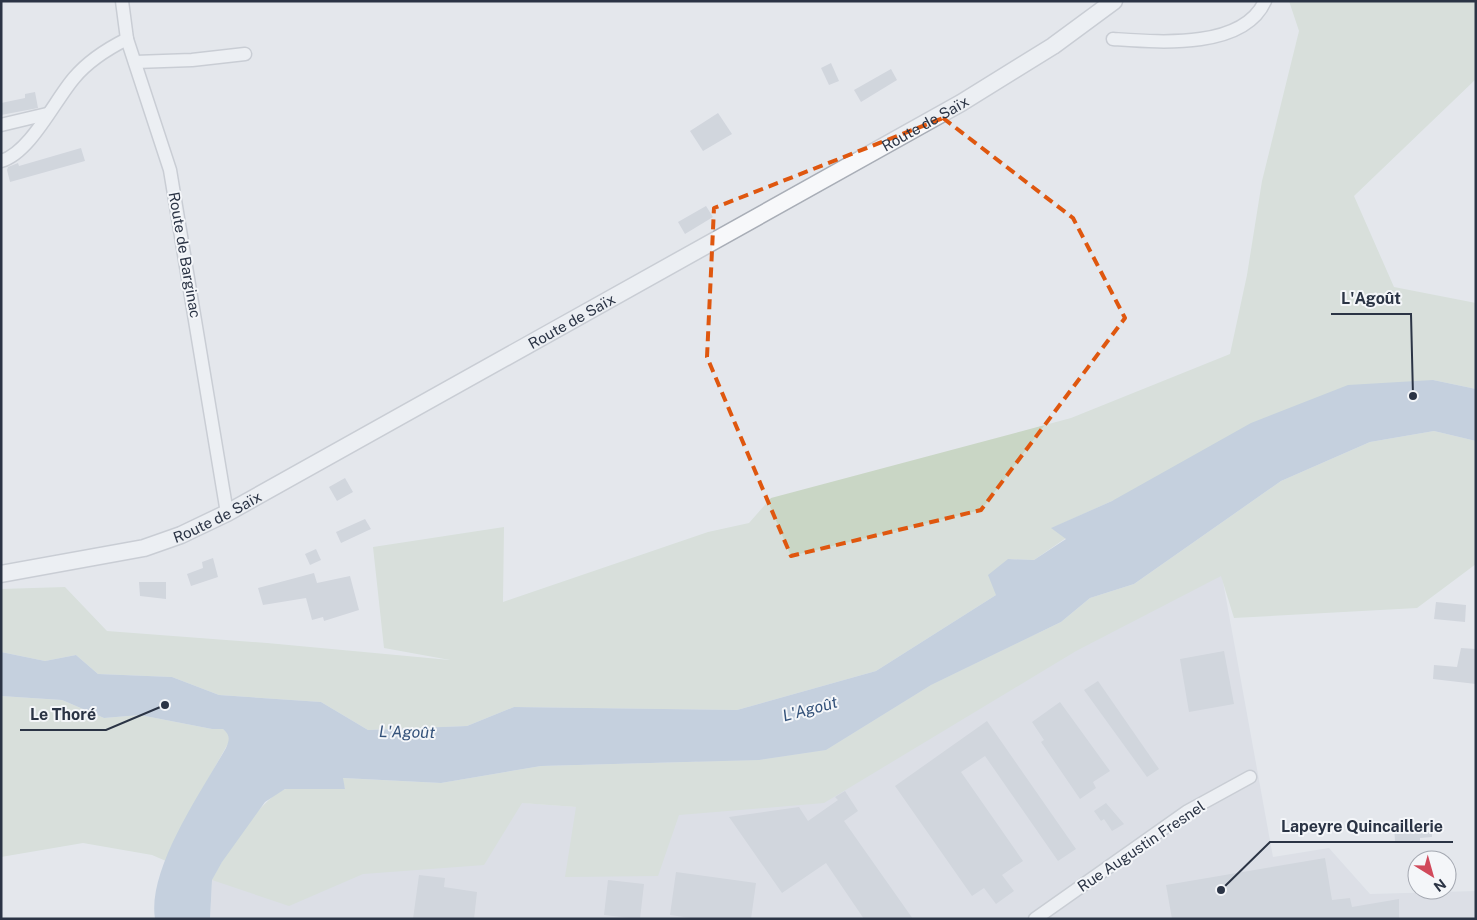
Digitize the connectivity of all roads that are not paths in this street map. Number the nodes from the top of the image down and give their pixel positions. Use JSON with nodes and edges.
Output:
{"nodes":[{"id":1,"x":122,"y":1,"type":"edge"},
{"id":2,"x":1114,"y":1,"type":"edge"},
{"id":3,"x":1265,"y":1,"type":"edge"},
{"id":4,"x":127,"y":38,"type":"junction"},
{"id":5,"x":1113,"y":39,"type":"dead end"},
{"id":6,"x":245,"y":54,"type":"dead end"},
{"id":7,"x":135,"y":62,"type":"junction"},
{"id":8,"x":47,"y":114,"type":"junction"},
{"id":9,"x":1,"y":125,"type":"edge"},
{"id":10,"x":1,"y":161,"type":"edge"},
{"id":11,"x":227,"y":513,"type":"junction"},
{"id":12,"x":1,"y":574,"type":"edge"},
{"id":13,"x":1250,"y":777,"type":"dead end"},
{"id":14,"x":1035,"y":919,"type":"edge"}],
"edges":[{"from":1,"to":4,"type":"street","name":"Route de Barginac"},
{"from":2,"to":11,"type":"street","name":"Route de Saïx"},
{"from":3,"to":5,"type":"street"},
{"from":4,"to":7,"type":"street","name":"Route de Barginac"},
{"from":4,"to":8,"type":"street"},
{"from":6,"to":7,"type":"street"},
{"from":7,"to":11,"type":"street","name":"Route de Barginac"},
{"from":8,"to":9,"type":"street"},
{"from":8,"to":10,"type":"street"},
{"from":11,"to":12,"type":"street","name":"Route de Saïx"},
{"from":13,"to":14,"type":"street","name":"Rue Augustin Fresnel"}]}
